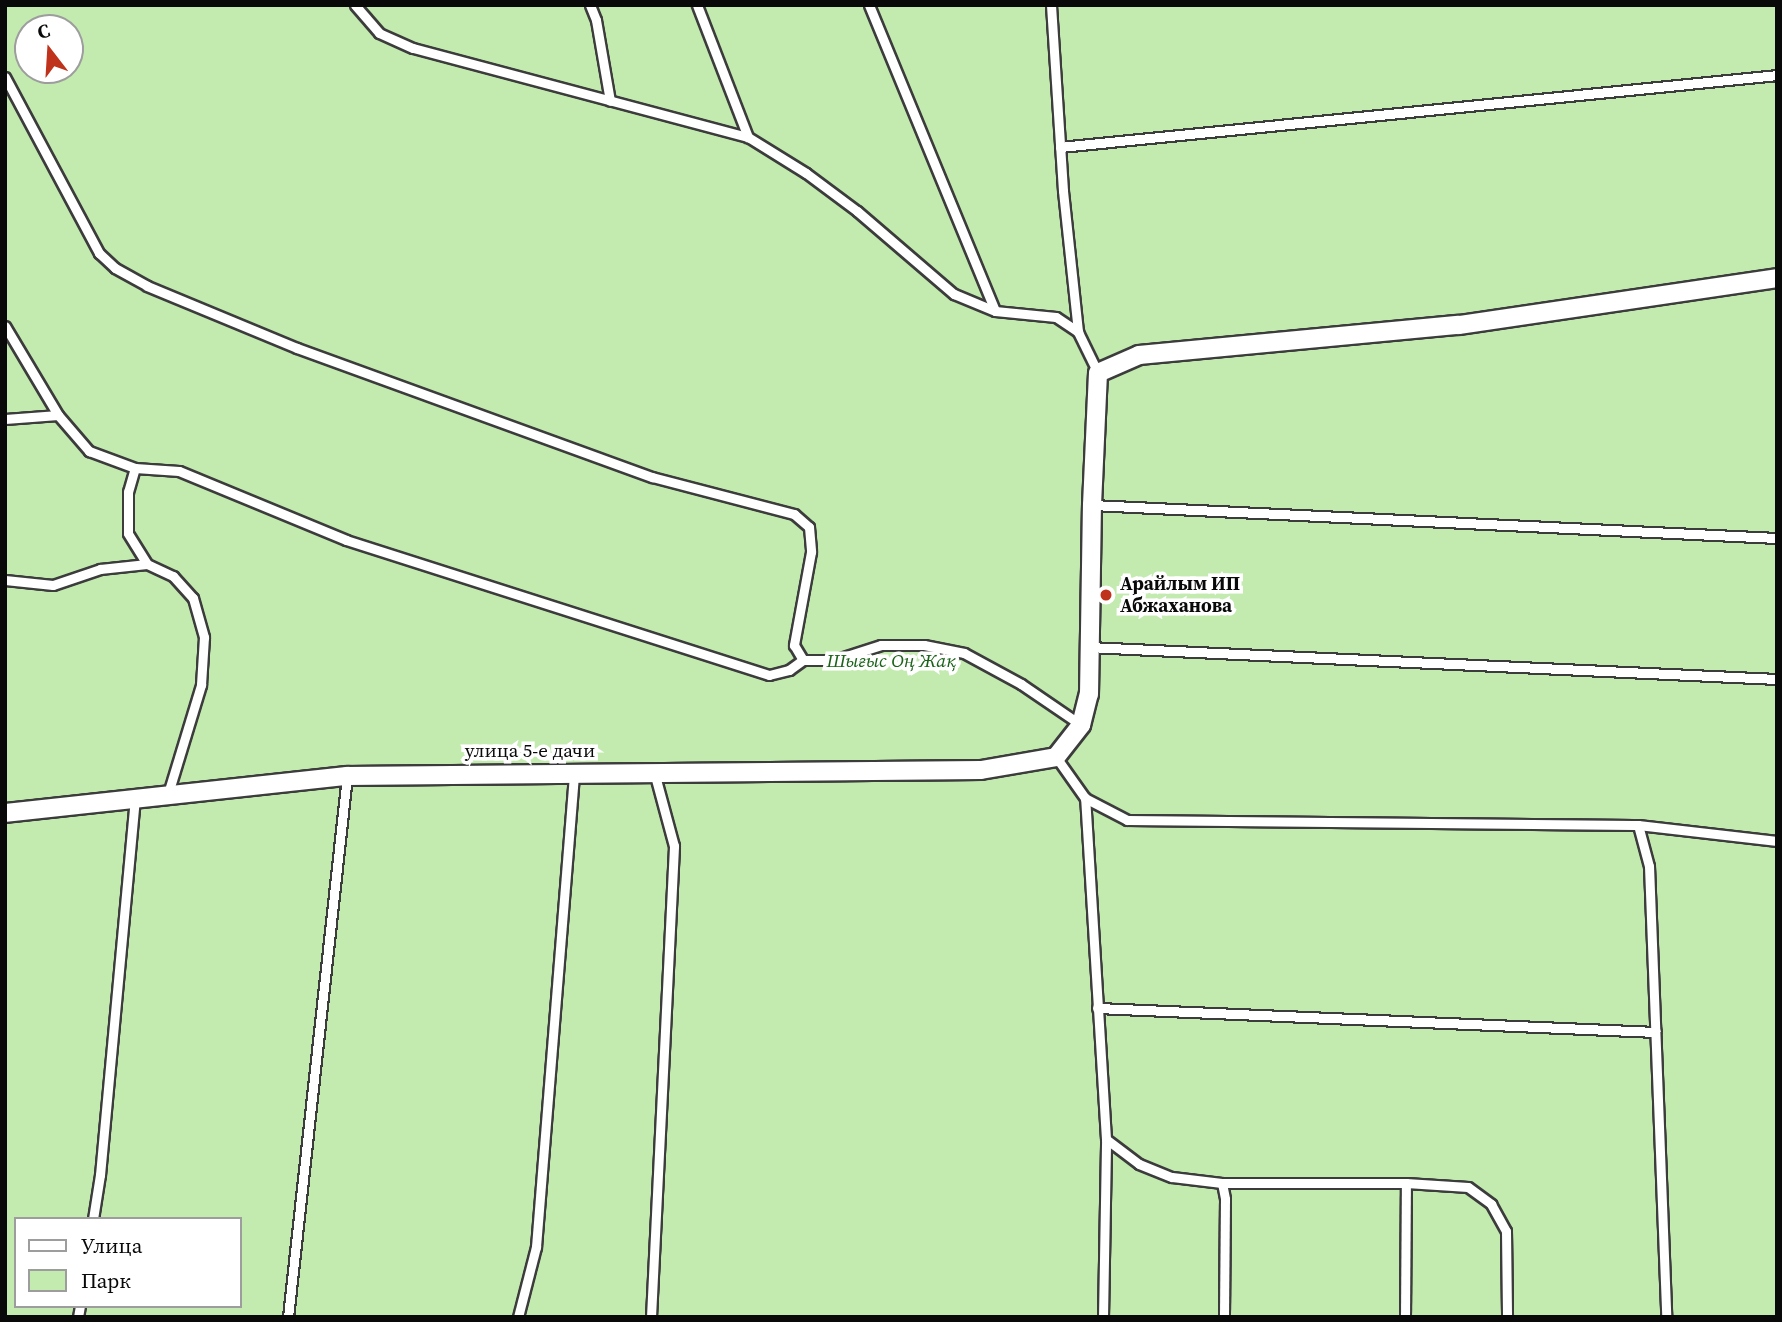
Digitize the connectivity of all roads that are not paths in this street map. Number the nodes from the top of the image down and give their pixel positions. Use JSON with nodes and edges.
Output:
{"nodes":[{"id":1,"x":355,"y":5,"type":"edge"},
{"id":2,"x":590,"y":5,"type":"edge"},
{"id":3,"x":697,"y":5,"type":"edge"},
{"id":4,"x":869,"y":5,"type":"edge"},
{"id":5,"x":1051,"y":5,"type":"edge"},
{"id":6,"x":1777,"y":75,"type":"edge"},
{"id":7,"x":5,"y":77,"type":"edge"},
{"id":8,"x":610,"y":101,"type":"junction"},
{"id":9,"x":748,"y":138,"type":"junction"},
{"id":10,"x":1060,"y":147,"type":"junction"},
{"id":11,"x":1777,"y":278,"type":"edge"},
{"id":12,"x":996,"y":311,"type":"junction"},
{"id":13,"x":5,"y":326,"type":"edge"},
{"id":14,"x":1078,"y":332,"type":"junction"},
{"id":15,"x":1098,"y":373,"type":"junction"},
{"id":16,"x":58,"y":415,"type":"junction"},
{"id":17,"x":5,"y":419,"type":"edge"},
{"id":18,"x":135,"y":468,"type":"junction"},
{"id":19,"x":1092,"y":505,"type":"junction"},
{"id":20,"x":1777,"y":538,"type":"edge"},
{"id":21,"x":147,"y":564,"type":"junction"},
{"id":22,"x":5,"y":580,"type":"edge"},
{"id":23,"x":1088,"y":648,"type":"junction"},
{"id":24,"x":803,"y":660,"type":"junction"},
{"id":25,"x":1777,"y":680,"type":"edge"},
{"id":26,"x":1082,"y":725,"type":"junction"},
{"id":27,"x":1056,"y":757,"type":"junction"},
{"id":28,"x":574,"y":772,"type":"junction"},
{"id":29,"x":654,"y":772,"type":"junction"},
{"id":30,"x":347,"y":776,"type":"junction"},
{"id":31,"x":167,"y":797,"type":"junction"},
{"id":32,"x":1085,"y":798,"type":"junction"},
{"id":33,"x":135,"y":800,"type":"junction"},
{"id":34,"x":5,"y":813,"type":"edge"},
{"id":35,"x":1638,"y":825,"type":"junction"},
{"id":36,"x":1777,"y":841,"type":"edge"},
{"id":37,"x":1097,"y":1008,"type":"junction"},
{"id":38,"x":1655,"y":1032,"type":"junction"},
{"id":39,"x":1106,"y":1139,"type":"junction"},
{"id":40,"x":1406,"y":1182,"type":"junction"},
{"id":41,"x":1222,"y":1183,"type":"junction"},
{"id":42,"x":93,"y":1217,"type":"edge"},
{"id":43,"x":288,"y":1317,"type":"edge"},
{"id":44,"x":518,"y":1317,"type":"edge"},
{"id":45,"x":651,"y":1317,"type":"edge"},
{"id":46,"x":1103,"y":1317,"type":"edge"},
{"id":47,"x":1224,"y":1317,"type":"edge"},
{"id":48,"x":1405,"y":1317,"type":"edge"},
{"id":49,"x":1507,"y":1317,"type":"edge"},
{"id":50,"x":1666,"y":1317,"type":"edge"}],
"edges":[{"from":1,"to":8,"type":"lane"},
{"from":2,"to":8,"type":"lane"},
{"from":3,"to":9,"type":"lane"},
{"from":4,"to":12,"type":"lane"},
{"from":5,"to":10,"type":"lane"},
{"from":6,"to":10,"type":"lane"},
{"from":7,"to":24,"type":"lane"},
{"from":8,"to":9,"type":"lane"},
{"from":9,"to":12,"type":"lane"},
{"from":10,"to":14,"type":"lane"},
{"from":11,"to":15,"type":"street"},
{"from":12,"to":14,"type":"lane"},
{"from":13,"to":16,"type":"lane"},
{"from":14,"to":15,"type":"lane"},
{"from":15,"to":19,"type":"street"},
{"from":16,"to":17,"type":"lane"},
{"from":16,"to":18,"type":"lane"},
{"from":18,"to":21,"type":"lane"},
{"from":18,"to":24,"type":"lane"},
{"from":19,"to":20,"type":"lane"},
{"from":19,"to":23,"type":"street"},
{"from":21,"to":22,"type":"lane"},
{"from":21,"to":31,"type":"lane"},
{"from":23,"to":25,"type":"lane"},
{"from":23,"to":26,"type":"street"},
{"from":24,"to":26,"type":"lane"},
{"from":26,"to":27,"type":"street"},
{"from":27,"to":29,"type":"street","name":"улица 5-е дачи"},
{"from":27,"to":32,"type":"lane"},
{"from":28,"to":29,"type":"street","name":"улица 5-е дачи"},
{"from":28,"to":30,"type":"street","name":"улица 5-е дачи"},
{"from":28,"to":44,"type":"lane"},
{"from":29,"to":45,"type":"lane"},
{"from":30,"to":31,"type":"street","name":"улица 5-е дачи"},
{"from":30,"to":43,"type":"lane"},
{"from":31,"to":33,"type":"street","name":"улица 5-е дачи"},
{"from":32,"to":35,"type":"lane"},
{"from":32,"to":37,"type":"lane"},
{"from":33,"to":34,"type":"street","name":"улица 5-е дачи"},
{"from":33,"to":42,"type":"lane"},
{"from":35,"to":36,"type":"lane"},
{"from":35,"to":38,"type":"lane"},
{"from":37,"to":38,"type":"lane"},
{"from":37,"to":39,"type":"lane"},
{"from":38,"to":50,"type":"lane"},
{"from":39,"to":41,"type":"lane"},
{"from":39,"to":46,"type":"lane"},
{"from":40,"to":41,"type":"lane"},
{"from":40,"to":48,"type":"lane"},
{"from":40,"to":49,"type":"lane"},
{"from":41,"to":47,"type":"lane"}]}
